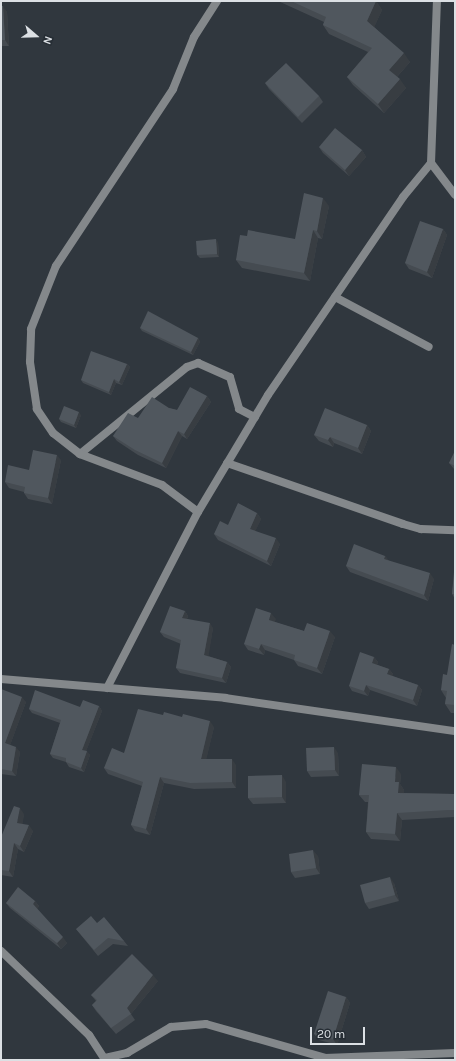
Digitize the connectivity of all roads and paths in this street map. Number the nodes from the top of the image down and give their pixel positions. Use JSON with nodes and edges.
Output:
{"nodes":[{"id":1,"x":217,"y":1,"type":"edge"},
{"id":2,"x":437,"y":1,"type":"edge"},
{"id":3,"x":431,"y":163,"type":"junction"},
{"id":4,"x":455,"y":195,"type":"edge"},
{"id":5,"x":335,"y":298,"type":"junction"},
{"id":6,"x":429,"y":347,"type":"dead end"},
{"id":7,"x":255,"y":417,"type":"junction"},
{"id":8,"x":80,"y":454,"type":"junction"},
{"id":9,"x":228,"y":463,"type":"junction"},
{"id":10,"x":198,"y":512,"type":"junction"},
{"id":11,"x":455,"y":530,"type":"edge"},
{"id":12,"x":1,"y":679,"type":"edge"},
{"id":13,"x":106,"y":688,"type":"junction"},
{"id":14,"x":455,"y":731,"type":"edge"},
{"id":15,"x":1,"y":950,"type":"edge"},
{"id":16,"x":455,"y":1053,"type":"edge"},
{"id":17,"x":105,"y":1059,"type":"edge"}],
"edges":[{"from":1,"to":8,"type":"street"},
{"from":2,"to":3,"type":"street"},
{"from":3,"to":4,"type":"street"},
{"from":3,"to":5,"type":"street"},
{"from":5,"to":6,"type":"street"},
{"from":5,"to":7,"type":"street"},
{"from":7,"to":8,"type":"street"},
{"from":7,"to":9,"type":"street"},
{"from":8,"to":10,"type":"street"},
{"from":9,"to":10,"type":"street"},
{"from":9,"to":11,"type":"street"},
{"from":10,"to":13,"type":"street"},
{"from":12,"to":13,"type":"street"},
{"from":13,"to":14,"type":"street"},
{"from":15,"to":17,"type":"street"},
{"from":16,"to":17,"type":"street"}]}
